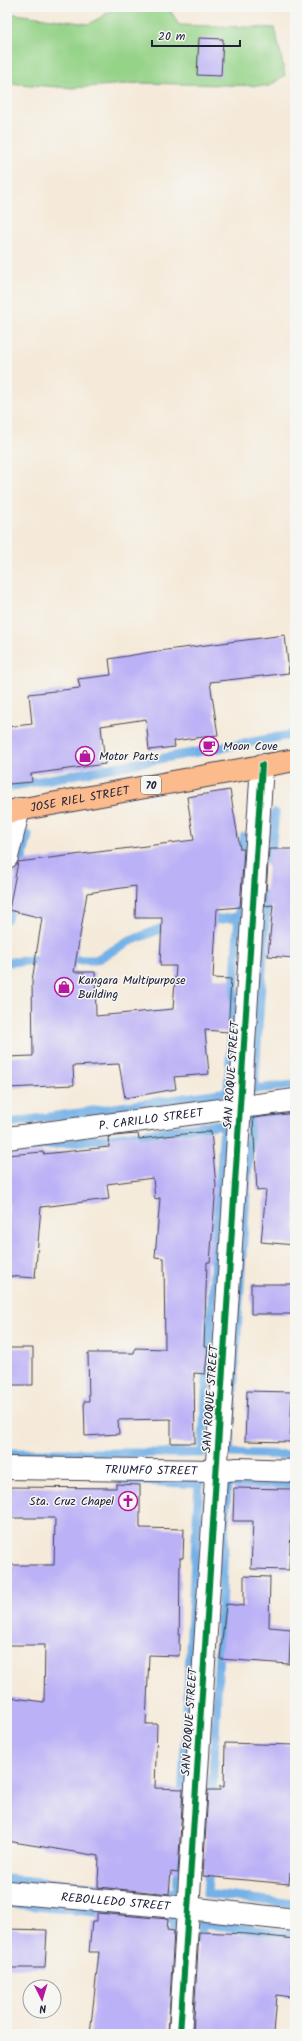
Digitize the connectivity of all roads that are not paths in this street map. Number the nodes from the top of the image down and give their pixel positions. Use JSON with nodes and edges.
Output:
{"nodes":[{"id":1,"x":295,"y":760,"type":"edge"},
{"id":2,"x":262,"y":765,"type":"junction"},
{"id":3,"x":13,"y":810,"type":"edge"},
{"id":4,"x":7,"y":857,"type":"edge"},
{"id":5,"x":295,"y":1100,"type":"edge"},
{"id":6,"x":240,"y":1107,"type":"junction"},
{"id":7,"x":7,"y":1138,"type":"edge"},
{"id":8,"x":7,"y":1468,"type":"edge"},
{"id":9,"x":217,"y":1471,"type":"junction"},
{"id":10,"x":295,"y":1471,"type":"edge"},
{"id":11,"x":7,"y":1892,"type":"edge"},
{"id":12,"x":188,"y":1908,"type":"junction"},
{"id":13,"x":295,"y":1920,"type":"edge"},
{"id":14,"x":180,"y":2034,"type":"edge"}],
"edges":[{"from":1,"to":2,"type":"highway","name":"JOSE RIEL STREET","number":"70"},
{"from":2,"to":3,"type":"highway","name":"JOSE RIEL STREET","number":"70"},
{"from":2,"to":6,"type":"street","name":"SAN ROQUE STREET"},
{"from":3,"to":4,"type":"street"},
{"from":5,"to":6,"type":"street","name":"P. CARILLO STREET"},
{"from":6,"to":7,"type":"street","name":"P. CARILLO STREET"},
{"from":6,"to":9,"type":"street","name":"SAN ROQUE STREET"},
{"from":8,"to":9,"type":"street","name":"TRIUMFO STREET"},
{"from":9,"to":10,"type":"street","name":"TRIUMFO STREET"},
{"from":9,"to":12,"type":"street","name":"SAN ROQUE STREET"},
{"from":11,"to":12,"type":"street","name":"REBOLLEDO STREET"},
{"from":12,"to":13,"type":"street","name":"REBOLLEDO STREET"},
{"from":12,"to":14,"type":"street","name":"SAN ROQUE STREET"}]}
